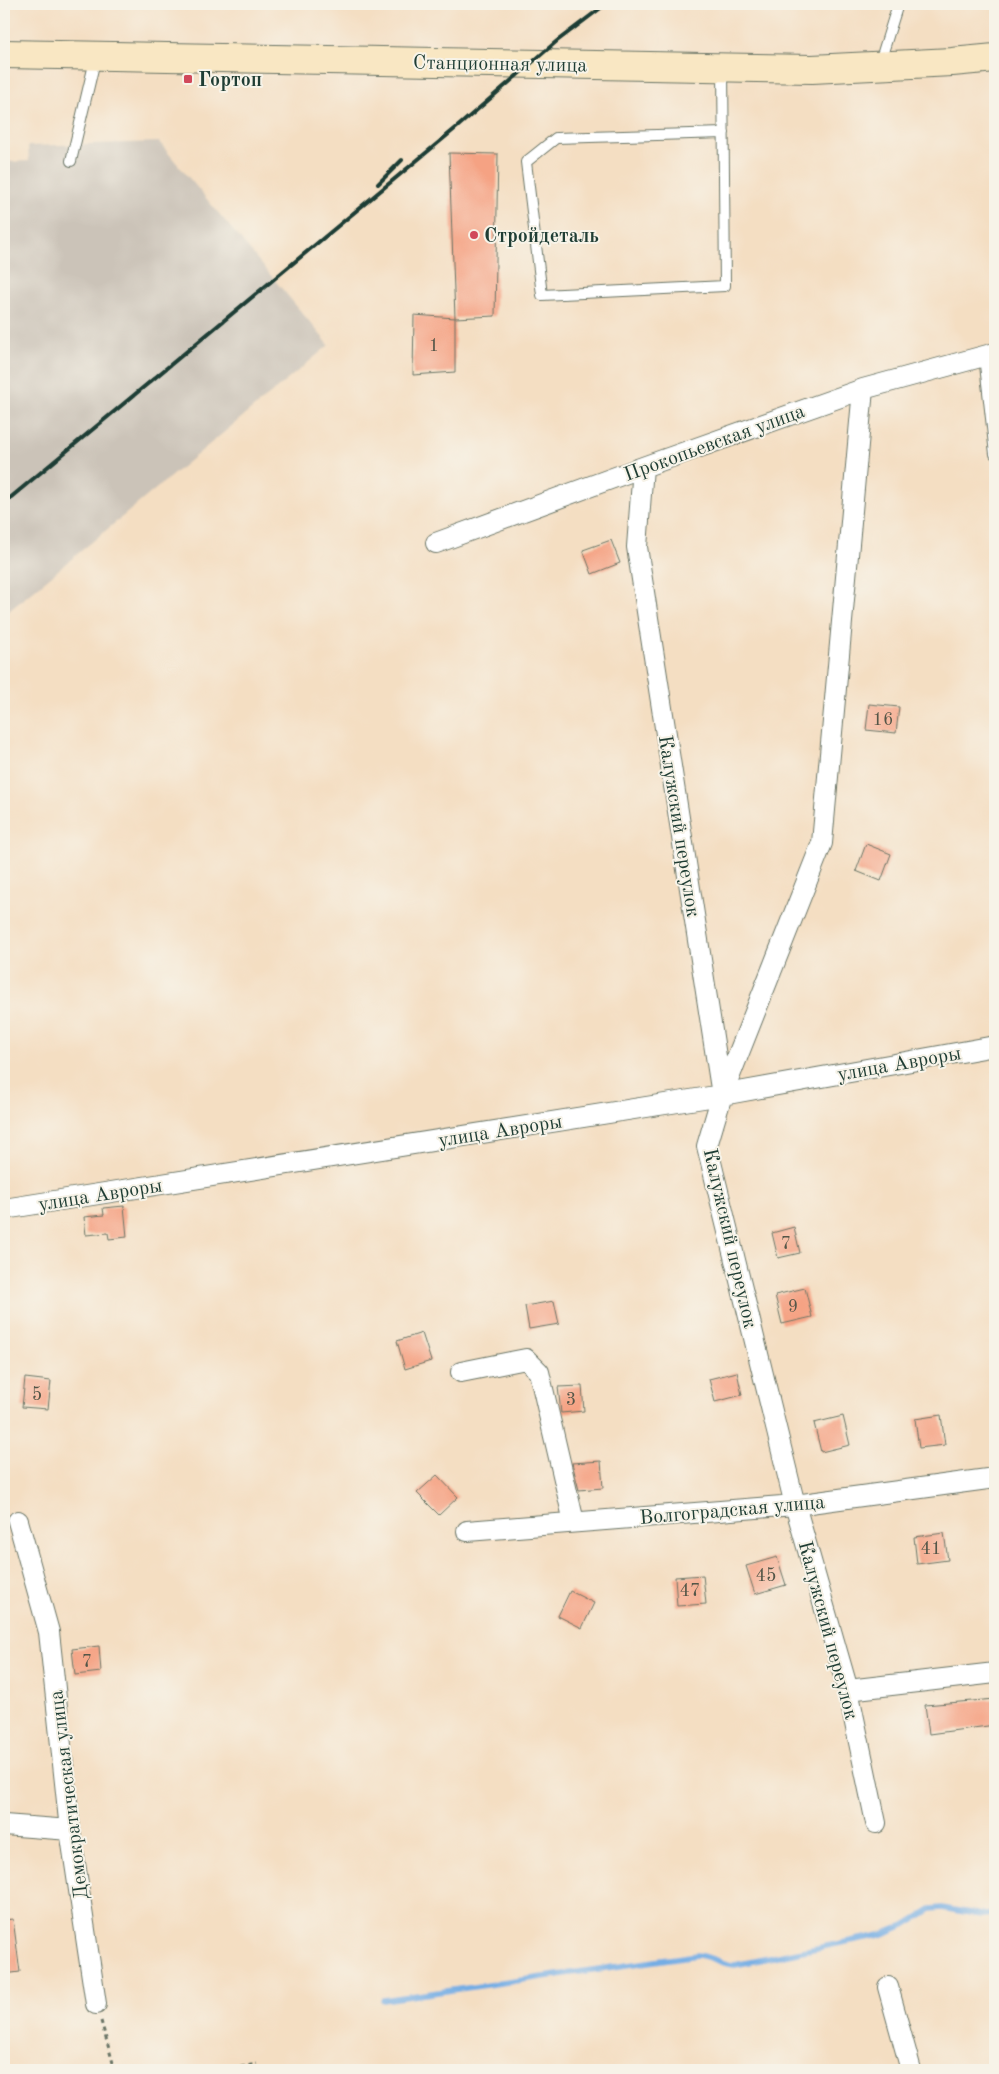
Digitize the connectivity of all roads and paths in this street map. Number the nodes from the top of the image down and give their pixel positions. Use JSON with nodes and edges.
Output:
{"nodes":[{"id":1,"x":898,"y":4,"type":"edge"},
{"id":2,"x":4,"y":54,"type":"edge"},
{"id":3,"x":96,"y":56,"type":"junction"},
{"id":4,"x":995,"y":58,"type":"edge"},
{"id":5,"x":879,"y":66,"type":"junction"},
{"id":6,"x":723,"y":67,"type":"junction"},
{"id":7,"x":724,"y":133,"type":"junction"},
{"id":8,"x":71,"y":161,"type":"dead end"},
{"id":9,"x":989,"y":355,"type":"edge"},
{"id":10,"x":863,"y":389,"type":"junction"},
{"id":11,"x":995,"y":454,"type":"edge"},
{"id":12,"x":643,"y":467,"type":"junction"},
{"id":13,"x":436,"y":543,"type":"dead end"},
{"id":14,"x":995,"y":1046,"type":"edge"},
{"id":15,"x":722,"y":1095,"type":"junction"},
{"id":16,"x":4,"y":1209,"type":"edge"},
{"id":17,"x":461,"y":1372,"type":"dead end"},
{"id":18,"x":995,"y":1478,"type":"edge"},
{"id":19,"x":795,"y":1506,"type":"junction"},
{"id":20,"x":18,"y":1521,"type":"dead end"},
{"id":21,"x":574,"y":1522,"type":"junction"},
{"id":22,"x":467,"y":1531,"type":"dead end"},
{"id":23,"x":995,"y":1674,"type":"edge"},
{"id":24,"x":848,"y":1690,"type":"junction"},
{"id":25,"x":876,"y":1823,"type":"dead end"},
{"id":26,"x":4,"y":1825,"type":"edge"},
{"id":27,"x":70,"y":1830,"type":"junction"},
{"id":28,"x":888,"y":1987,"type":"dead end"},
{"id":29,"x":96,"y":2004,"type":"joint"},
{"id":30,"x":257,"y":2064,"type":"dead end"},
{"id":31,"x":115,"y":2070,"type":"edge"},
{"id":32,"x":225,"y":2070,"type":"edge"},
{"id":33,"x":911,"y":2070,"type":"edge"}],
"edges":[{"from":1,"to":5,"type":"lane"},
{"from":2,"to":3,"type":"main road","name":"Станционная улица"},
{"from":3,"to":6,"type":"main road","name":"Станционная улица"},
{"from":3,"to":8,"type":"lane"},
{"from":4,"to":5,"type":"main road","name":"Станционная улица"},
{"from":5,"to":6,"type":"main road","name":"Станционная улица"},
{"from":6,"to":7,"type":"lane"},
{"from":7,"to":7,"type":"lane"},
{"from":9,"to":10,"type":"street","name":"Прокопьевская улица"},
{"from":9,"to":11,"type":"lane"},
{"from":10,"to":12,"type":"street","name":"Прокопьевская улица"},
{"from":10,"to":15,"type":"street"},
{"from":12,"to":13,"type":"street","name":"Прокопьевская улица"},
{"from":12,"to":15,"type":"street","name":"Калужский переулок"},
{"from":14,"to":15,"type":"street","name":"улица Авроры"},
{"from":15,"to":16,"type":"street","name":"улица Авроры"},
{"from":15,"to":19,"type":"street","name":"Калужский переулок"},
{"from":17,"to":21,"type":"street"},
{"from":18,"to":19,"type":"street","name":"Волгоградская улица"},
{"from":19,"to":21,"type":"street","name":"Волгоградская улица"},
{"from":19,"to":24,"type":"street","name":"Калужский переулок"},
{"from":20,"to":27,"type":"street","name":"Демократическая улица"},
{"from":21,"to":22,"type":"street","name":"Волгоградская улица"},
{"from":23,"to":24,"type":"street"},
{"from":24,"to":25,"type":"street","name":"Калужский переулок"},
{"from":26,"to":27,"type":"street"},
{"from":27,"to":29,"type":"street","name":"Демократическая улица"},
{"from":28,"to":33,"type":"street"},
{"from":29,"to":31,"type":"path"},
{"from":30,"to":32,"type":"path"}]}
